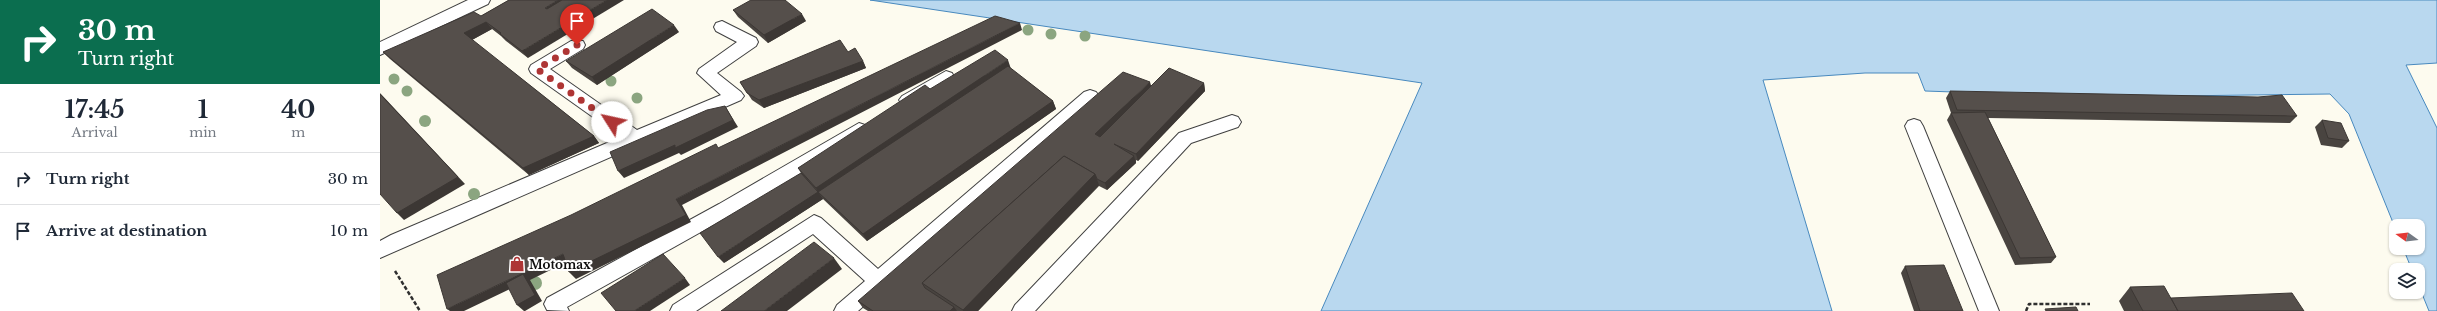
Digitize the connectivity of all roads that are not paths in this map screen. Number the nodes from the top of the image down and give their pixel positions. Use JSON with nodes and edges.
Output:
{"nodes":[{"id":1,"x":482,"y":0,"type":"edge"},
{"id":2,"x":722,"y":27,"type":"dead end"},
{"id":3,"x":577,"y":45,"type":"dead end"},
{"id":4,"x":380,"y":49,"type":"edge"},
{"id":5,"x":946,"y":77,"type":"dead end"},
{"id":6,"x":1090,"y":96,"type":"dead end"},
{"id":7,"x":893,"y":109,"type":"edge"},
{"id":8,"x":873,"y":121,"type":"edge"},
{"id":9,"x":1232,"y":122,"type":"dead end"},
{"id":10,"x":1914,"y":126,"type":"dead end"},
{"id":11,"x":636,"y":139,"type":"junction"},
{"id":12,"x":381,"y":250,"type":"edge"},
{"id":13,"x":878,"y":280,"type":"junction"},
{"id":14,"x":552,"y":309,"type":"edge"},
{"id":15,"x":680,"y":311,"type":"edge"},
{"id":16,"x":844,"y":311,"type":"edge"},
{"id":17,"x":1022,"y":311,"type":"edge"},
{"id":18,"x":1989,"y":311,"type":"edge"}],
"edges":[{"from":1,"to":4,"type":"lane"},
{"from":2,"to":11,"type":"lane"},
{"from":3,"to":11,"type":"lane"},
{"from":5,"to":7,"type":"lane"},
{"from":6,"to":13,"type":"lane"},
{"from":8,"to":14,"type":"lane"},
{"from":9,"to":17,"type":"lane"},
{"from":10,"to":18,"type":"lane"},
{"from":11,"to":12,"type":"lane"},
{"from":13,"to":15,"type":"lane"},
{"from":13,"to":16,"type":"lane"}]}
